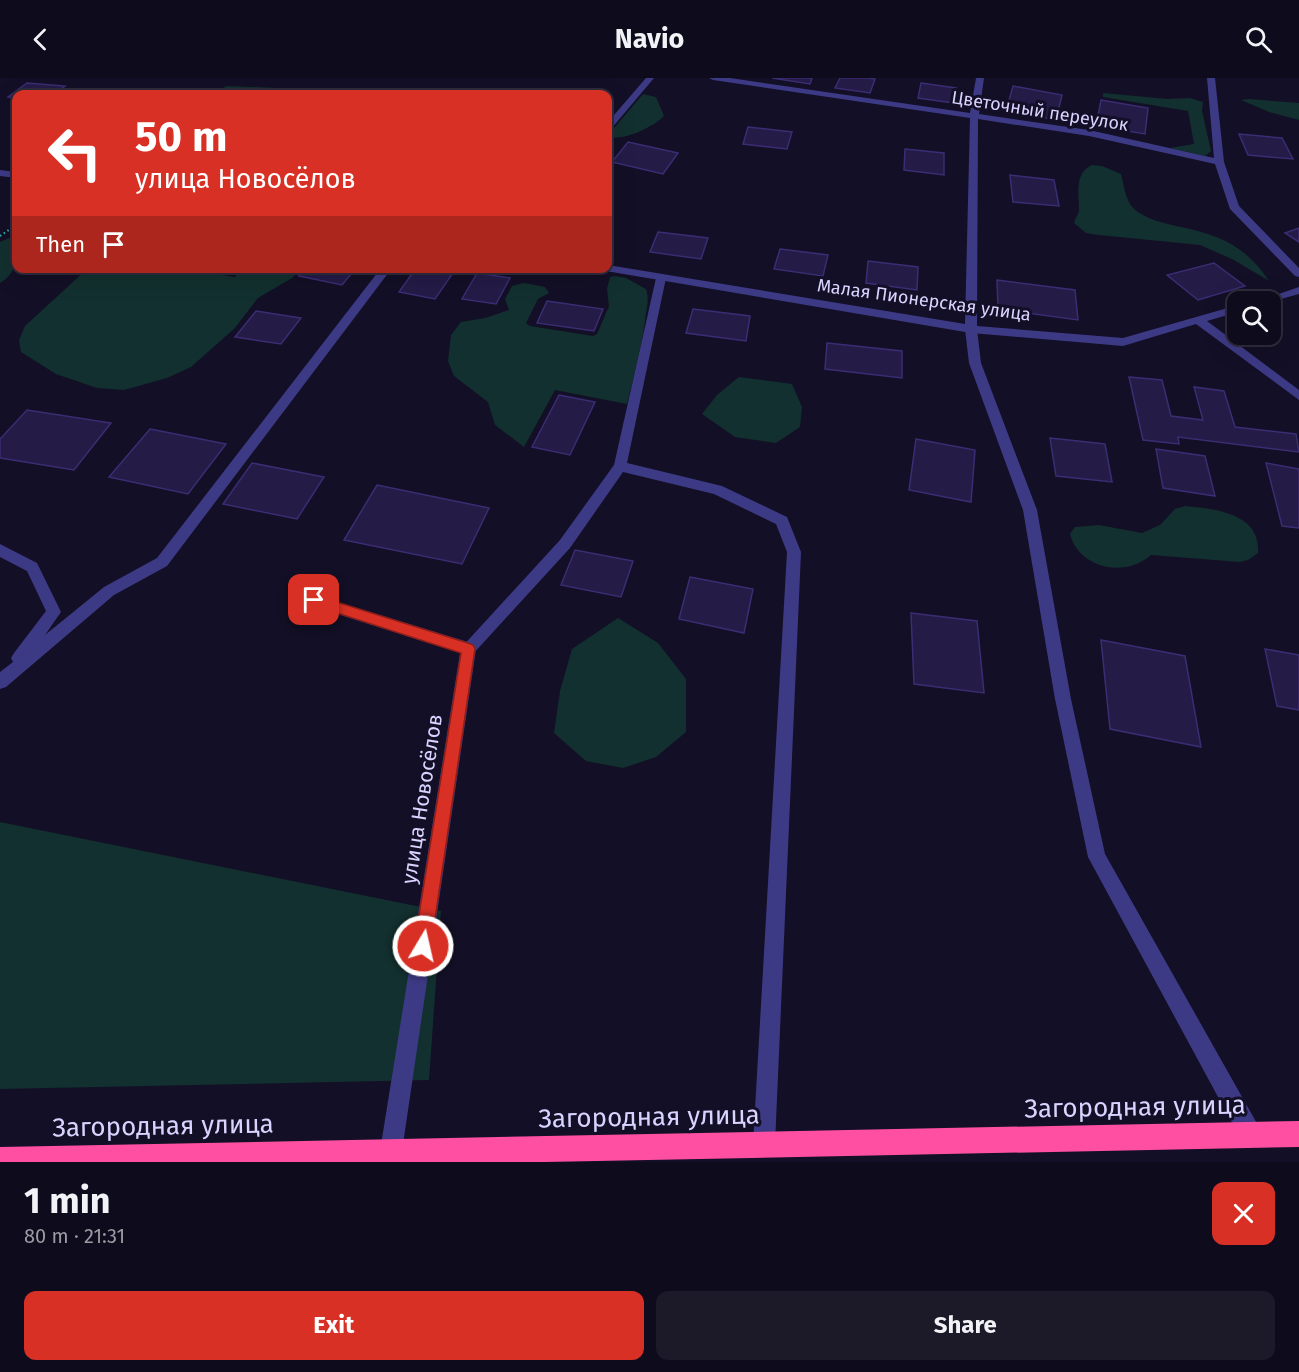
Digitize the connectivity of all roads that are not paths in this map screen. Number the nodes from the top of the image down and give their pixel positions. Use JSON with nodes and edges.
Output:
{"nodes":[{"id":1,"x":650,"y":78,"type":"edge"},
{"id":2,"x":713,"y":78,"type":"edge"},
{"id":3,"x":980,"y":78,"type":"edge"},
{"id":4,"x":1210,"y":78,"type":"edge"},
{"id":5,"x":974,"y":117,"type":"junction"},
{"id":6,"x":612,"y":122,"type":"edge"},
{"id":7,"x":1219,"y":162,"type":"junction"},
{"id":8,"x":612,"y":269,"type":"edge"},
{"id":9,"x":383,"y":273,"type":"edge"},
{"id":10,"x":1299,"y":274,"type":"edge"},
{"id":11,"x":661,"y":278,"type":"junction"},
{"id":12,"x":1299,"y":290,"type":"edge"},
{"id":13,"x":1281,"y":296,"type":"edge"},
{"id":14,"x":1227,"y":311,"type":"edge"},
{"id":15,"x":1198,"y":320,"type":"junction"},
{"id":16,"x":971,"y":329,"type":"junction"},
{"id":17,"x":1299,"y":396,"type":"edge"},
{"id":18,"x":620,"y":466,"type":"junction"},
{"id":19,"x":0,"y":550,"type":"edge"},
{"id":20,"x":314,"y":600,"type":"dead end"},
{"id":21,"x":468,"y":649,"type":"junction"},
{"id":22,"x":2,"y":681,"type":"edge"},
{"id":23,"x":1299,"y":1134,"type":"edge"},
{"id":24,"x":1251,"y":1135,"type":"junction"},
{"id":25,"x":764,"y":1144,"type":"junction"},
{"id":26,"x":391,"y":1151,"type":"junction"},
{"id":27,"x":458,"y":1156,"type":"edge"},
{"id":28,"x":0,"y":1160,"type":"edge"}],
"edges":[{"from":1,"to":6,"type":"street"},
{"from":2,"to":5,"type":"street","name":"Цветочный переулок"},
{"from":3,"to":5,"type":"street"},
{"from":4,"to":7,"type":"street"},
{"from":5,"to":7,"type":"street","name":"Цветочный переулок"},
{"from":5,"to":16,"type":"street"},
{"from":7,"to":10,"type":"street"},
{"from":8,"to":11,"type":"street","name":"Малая Пионерская улица"},
{"from":9,"to":22,"type":"street"},
{"from":11,"to":16,"type":"street","name":"Малая Пионерская улица"},
{"from":11,"to":18,"type":"street"},
{"from":12,"to":13,"type":"street"},
{"from":14,"to":15,"type":"street","name":"Малая Пионерская улица"},
{"from":15,"to":16,"type":"street","name":"Малая Пионерская улица"},
{"from":15,"to":17,"type":"street"},
{"from":16,"to":24,"type":"street"},
{"from":18,"to":21,"type":"street"},
{"from":18,"to":25,"type":"street"},
{"from":19,"to":22,"type":"street"},
{"from":20,"to":21,"type":"street"},
{"from":21,"to":26,"type":"street","name":"улица Новосёлов"},
{"from":23,"to":24,"type":"highway","name":"Загородная улица"},
{"from":24,"to":25,"type":"highway","name":"Загородная улица"},
{"from":25,"to":27,"type":"highway","name":"Загородная улица"},
{"from":26,"to":27,"type":"highway","name":"Загородная улица"},
{"from":26,"to":28,"type":"highway","name":"Загородная улица"}]}
